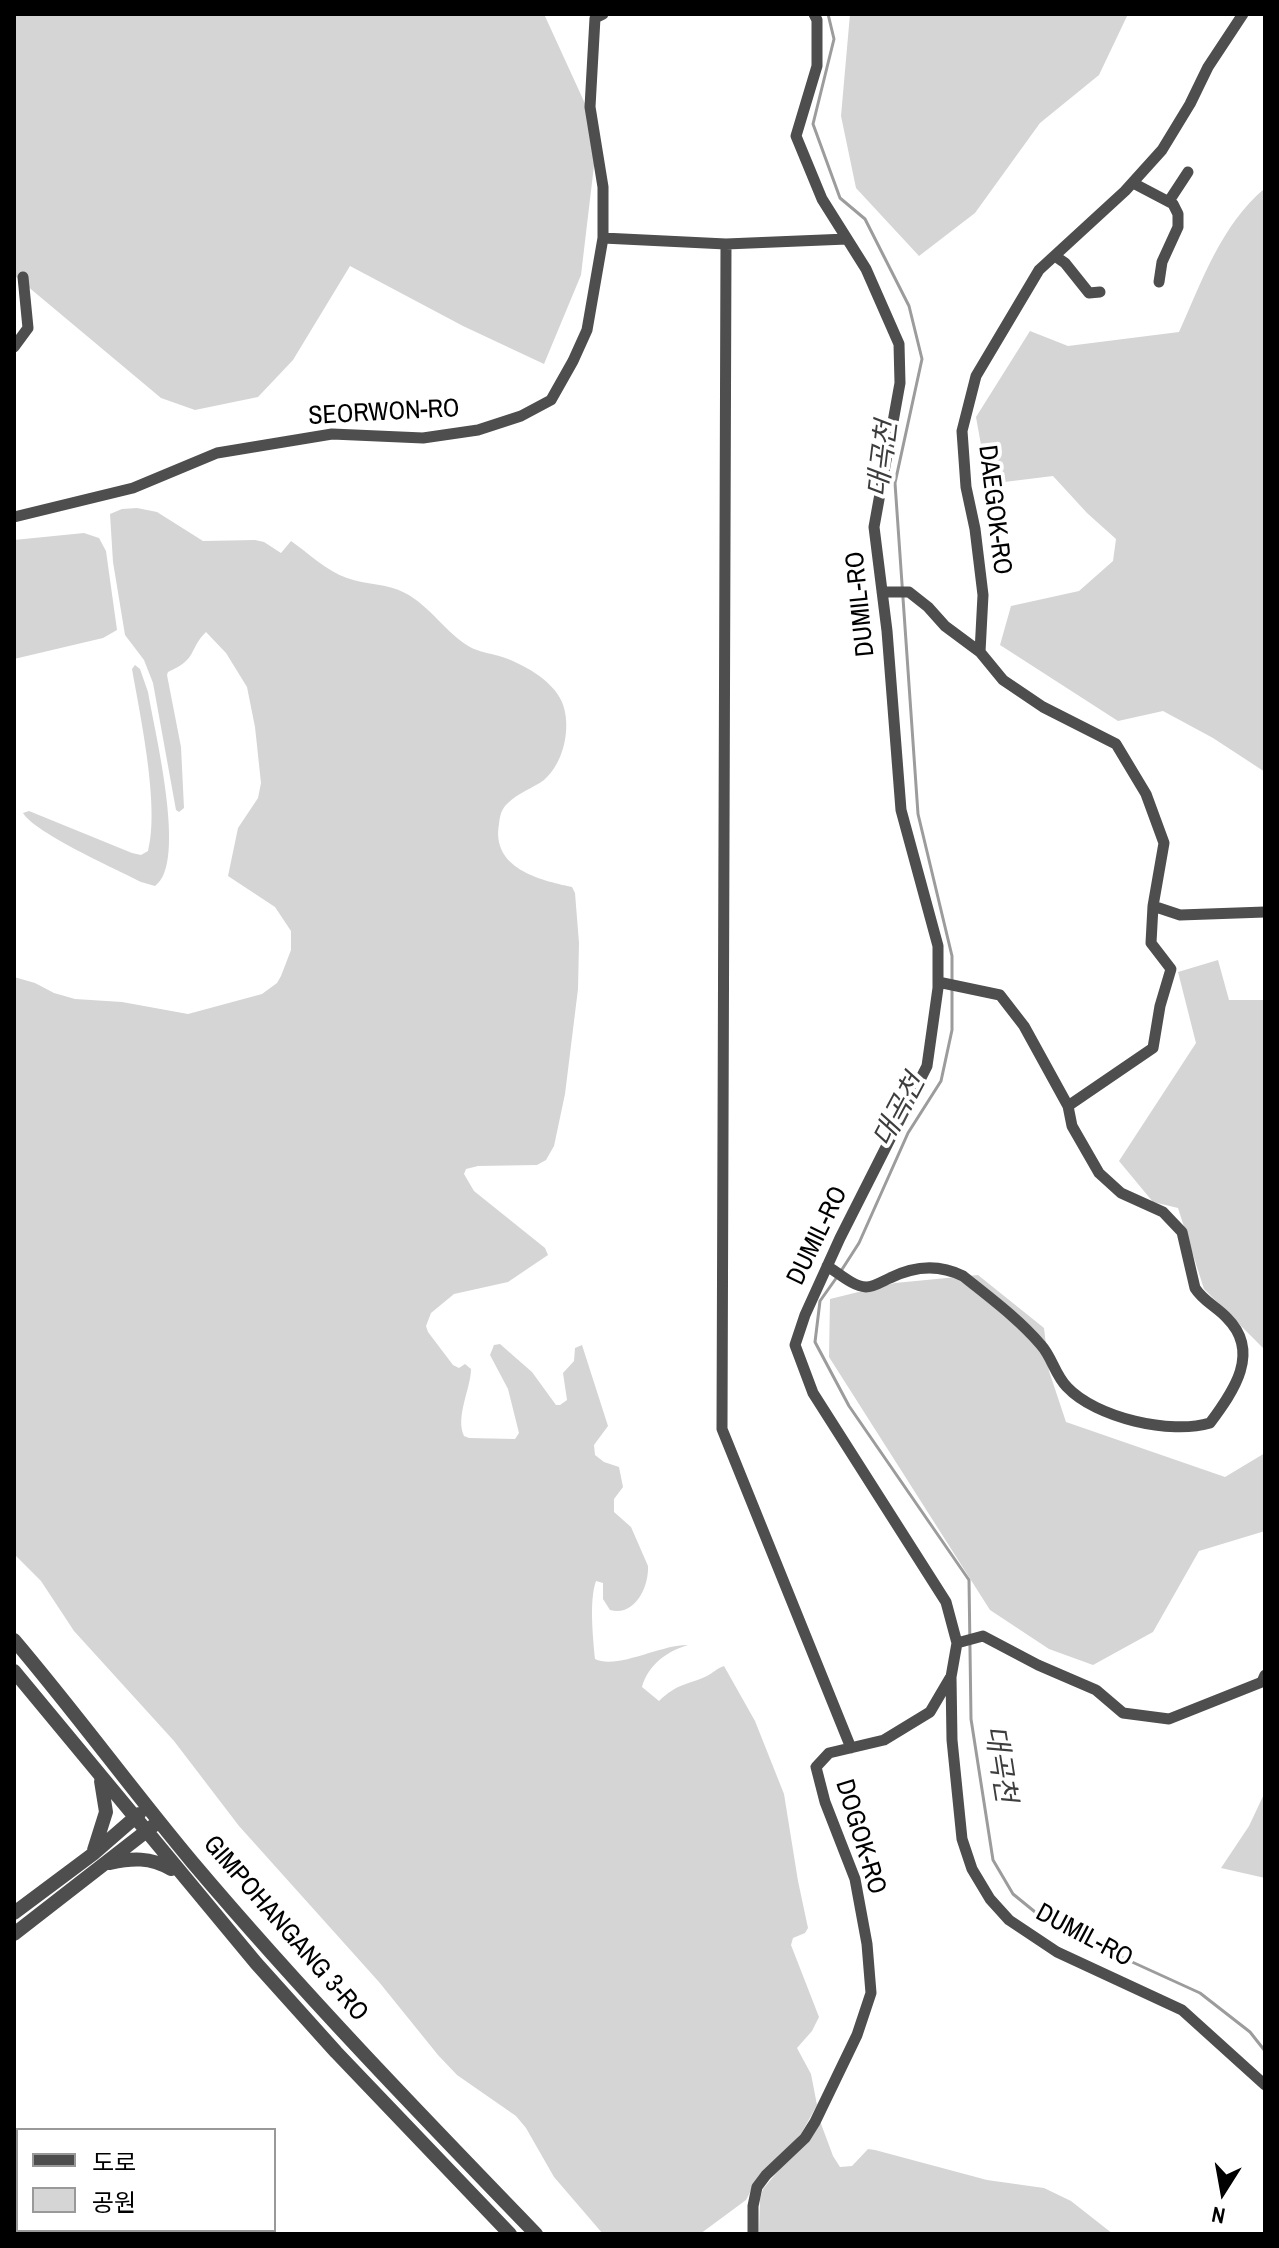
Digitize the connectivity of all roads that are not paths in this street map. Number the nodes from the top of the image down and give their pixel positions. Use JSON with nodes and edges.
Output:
{"nodes":[{"id":1,"x":603,"y":14,"type":"edge"},
{"id":2,"x":814,"y":14,"type":"edge"},
{"id":3,"x":1243,"y":14,"type":"edge"},
{"id":4,"x":1188,"y":172,"type":"dead end"},
{"id":5,"x":1133,"y":183,"type":"junction"},
{"id":6,"x":1169,"y":201,"type":"junction"},
{"id":7,"x":603,"y":238,"type":"junction"},
{"id":8,"x":847,"y":239,"type":"junction"},
{"id":9,"x":726,"y":244,"type":"junction"},
{"id":10,"x":1055,"y":256,"type":"junction"},
{"id":11,"x":23,"y":277,"type":"dead end"},
{"id":12,"x":1159,"y":282,"type":"dead end"},
{"id":13,"x":1100,"y":292,"type":"dead end"},
{"id":14,"x":14,"y":347,"type":"edge"},
{"id":15,"x":14,"y":517,"type":"edge"},
{"id":16,"x":882,"y":592,"type":"junction"},
{"id":17,"x":980,"y":652,"type":"junction"},
{"id":18,"x":1153,"y":906,"type":"junction"},
{"id":19,"x":1265,"y":912,"type":"edge"},
{"id":20,"x":942,"y":982,"type":"junction"},
{"id":21,"x":1068,"y":1106,"type":"junction"},
{"id":22,"x":830,"y":1268,"type":"junction"},
{"id":23,"x":14,"y":1640,"type":"edge"},
{"id":24,"x":960,"y":1642,"type":"junction"},
{"id":25,"x":14,"y":1671,"type":"edge"},
{"id":26,"x":1265,"y":1675,"type":"edge"},
{"id":27,"x":951,"y":1677,"type":"junction"},
{"id":28,"x":851,"y":1748,"type":"junction"},
{"id":29,"x":100,"y":1777,"type":"junction"},
{"id":30,"x":149,"y":1807,"type":"junction"},
{"id":31,"x":134,"y":1819,"type":"junction"},
{"id":32,"x":160,"y":1821,"type":"junction"},
{"id":33,"x":145,"y":1832,"type":"junction"},
{"id":34,"x":93,"y":1854,"type":"junction"},
{"id":35,"x":106,"y":1864,"type":"junction"},
{"id":36,"x":179,"y":1874,"type":"junction"},
{"id":37,"x":14,"y":1913,"type":"edge"},
{"id":38,"x":14,"y":1934,"type":"edge"},
{"id":39,"x":1265,"y":2085,"type":"edge"},
{"id":40,"x":510,"y":2234,"type":"edge"},
{"id":41,"x":536,"y":2234,"type":"edge"},
{"id":42,"x":753,"y":2234,"type":"edge"}],
"edges":[{"from":1,"to":7,"type":"street","name":"SEORWON-RO"},
{"from":2,"to":8,"type":"street","name":"DUMIL-RO"},
{"from":3,"to":5,"type":"street","name":"DAEGOK-RO"},
{"from":4,"to":6,"type":"street"},
{"from":5,"to":6,"type":"street"},
{"from":5,"to":10,"type":"street","name":"DAEGOK-RO"},
{"from":6,"to":12,"type":"street"},
{"from":7,"to":9,"type":"street"},
{"from":7,"to":15,"type":"street","name":"SEORWON-RO"},
{"from":8,"to":9,"type":"street"},
{"from":8,"to":16,"type":"street","name":"DUMIL-RO"},
{"from":9,"to":28,"type":"street"},
{"from":10,"to":13,"type":"street"},
{"from":10,"to":17,"type":"street","name":"DAEGOK-RO"},
{"from":11,"to":14,"type":"street"},
{"from":16,"to":17,"type":"street"},
{"from":16,"to":20,"type":"street","name":"DUMIL-RO"},
{"from":17,"to":18,"type":"street"},
{"from":18,"to":19,"type":"street"},
{"from":18,"to":21,"type":"street"},
{"from":20,"to":21,"type":"street"},
{"from":20,"to":22,"type":"street","name":"DUMIL-RO"},
{"from":21,"to":22,"type":"street"},
{"from":22,"to":24,"type":"street","name":"DUMIL-RO"},
{"from":23,"to":30,"type":"street","name":"GIMPOHANGANG 3-RO"},
{"from":24,"to":26,"type":"street"},
{"from":24,"to":27,"type":"street","name":"DUMIL-RO"},
{"from":25,"to":29,"type":"street","name":"GIMPOHANGANG 3-RO"},
{"from":27,"to":28,"type":"street"},
{"from":27,"to":39,"type":"street","name":"DUMIL-RO"},
{"from":28,"to":42,"type":"street","name":"DOGOK-RO"},
{"from":29,"to":31,"type":"street","name":"GIMPOHANGANG 3-RO"},
{"from":29,"to":34,"type":"street"},
{"from":30,"to":31,"type":"street"},
{"from":30,"to":32,"type":"street","name":"GIMPOHANGANG 3-RO"},
{"from":31,"to":33,"type":"street","name":"GIMPOHANGANG 3-RO"},
{"from":31,"to":34,"type":"street"},
{"from":32,"to":33,"type":"street"},
{"from":32,"to":41,"type":"street","name":"GIMPOHANGANG 3-RO"},
{"from":33,"to":35,"type":"street"},
{"from":33,"to":36,"type":"street","name":"GIMPOHANGANG 3-RO"},
{"from":34,"to":37,"type":"street"},
{"from":35,"to":36,"type":"street"},
{"from":35,"to":38,"type":"street"},
{"from":36,"to":40,"type":"street","name":"GIMPOHANGANG 3-RO"}]}
